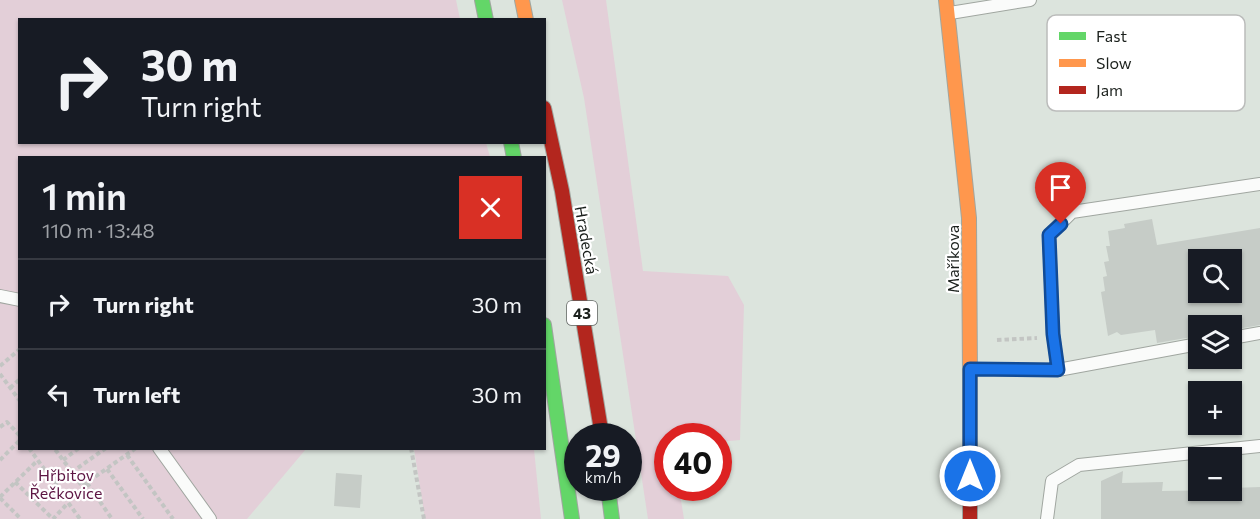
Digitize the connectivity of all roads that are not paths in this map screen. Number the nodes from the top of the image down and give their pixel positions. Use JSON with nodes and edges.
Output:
{"nodes":[{"id":1,"x":482,"y":0,"type":"edge"},
{"id":2,"x":522,"y":0,"type":"edge"},
{"id":3,"x":1030,"y":0,"type":"edge"},
{"id":4,"x":947,"y":7,"type":"edge"},
{"id":5,"x":486,"y":18,"type":"edge"},
{"id":6,"x":526,"y":18,"type":"edge"},
{"id":7,"x":546,"y":117,"type":"edge"},
{"id":8,"x":1260,"y":184,"type":"edge"},
{"id":9,"x":0,"y":296,"type":"edge"},
{"id":10,"x":18,"y":300,"type":"edge"},
{"id":11,"x":1260,"y":333,"type":"edge"},
{"id":12,"x":1242,"y":336,"type":"edge"},
{"id":13,"x":546,"y":339,"type":"edge"},
{"id":14,"x":1188,"y":347,"type":"edge"},
{"id":15,"x":970,"y":369,"type":"junction"},
{"id":16,"x":1058,"y":370,"type":"junction"},
{"id":17,"x":600,"y":423,"type":"edge"},
{"id":18,"x":1260,"y":447,"type":"edge"},
{"id":19,"x":160,"y":450,"type":"edge"},
{"id":20,"x":610,"y":501,"type":"edge"},
{"id":21,"x":210,"y":519,"type":"edge"},
{"id":22,"x":572,"y":519,"type":"edge"},
{"id":23,"x":612,"y":519,"type":"edge"},
{"id":24,"x":970,"y":519,"type":"edge"},
{"id":25,"x":1047,"y":519,"type":"edge"}],
"edges":[{"from":1,"to":5,"type":"main road"},
{"from":2,"to":6,"type":"main road"},
{"from":3,"to":4,"type":"lane"},
{"from":4,"to":15,"type":"main road","name":"Maříkova"},
{"from":7,"to":17,"type":"main road","name":"Hradecká","number":"43"},
{"from":8,"to":16,"type":"lane"},
{"from":9,"to":10,"type":"lane"},
{"from":11,"to":12,"type":"lane"},
{"from":13,"to":22,"type":"main road","number":"43"},
{"from":14,"to":16,"type":"lane"},
{"from":15,"to":16,"type":"lane"},
{"from":15,"to":24,"type":"main road","name":"Maříkova"},
{"from":18,"to":25,"type":"lane"},
{"from":19,"to":21,"type":"lane"},
{"from":20,"to":23,"type":"main road"}]}
